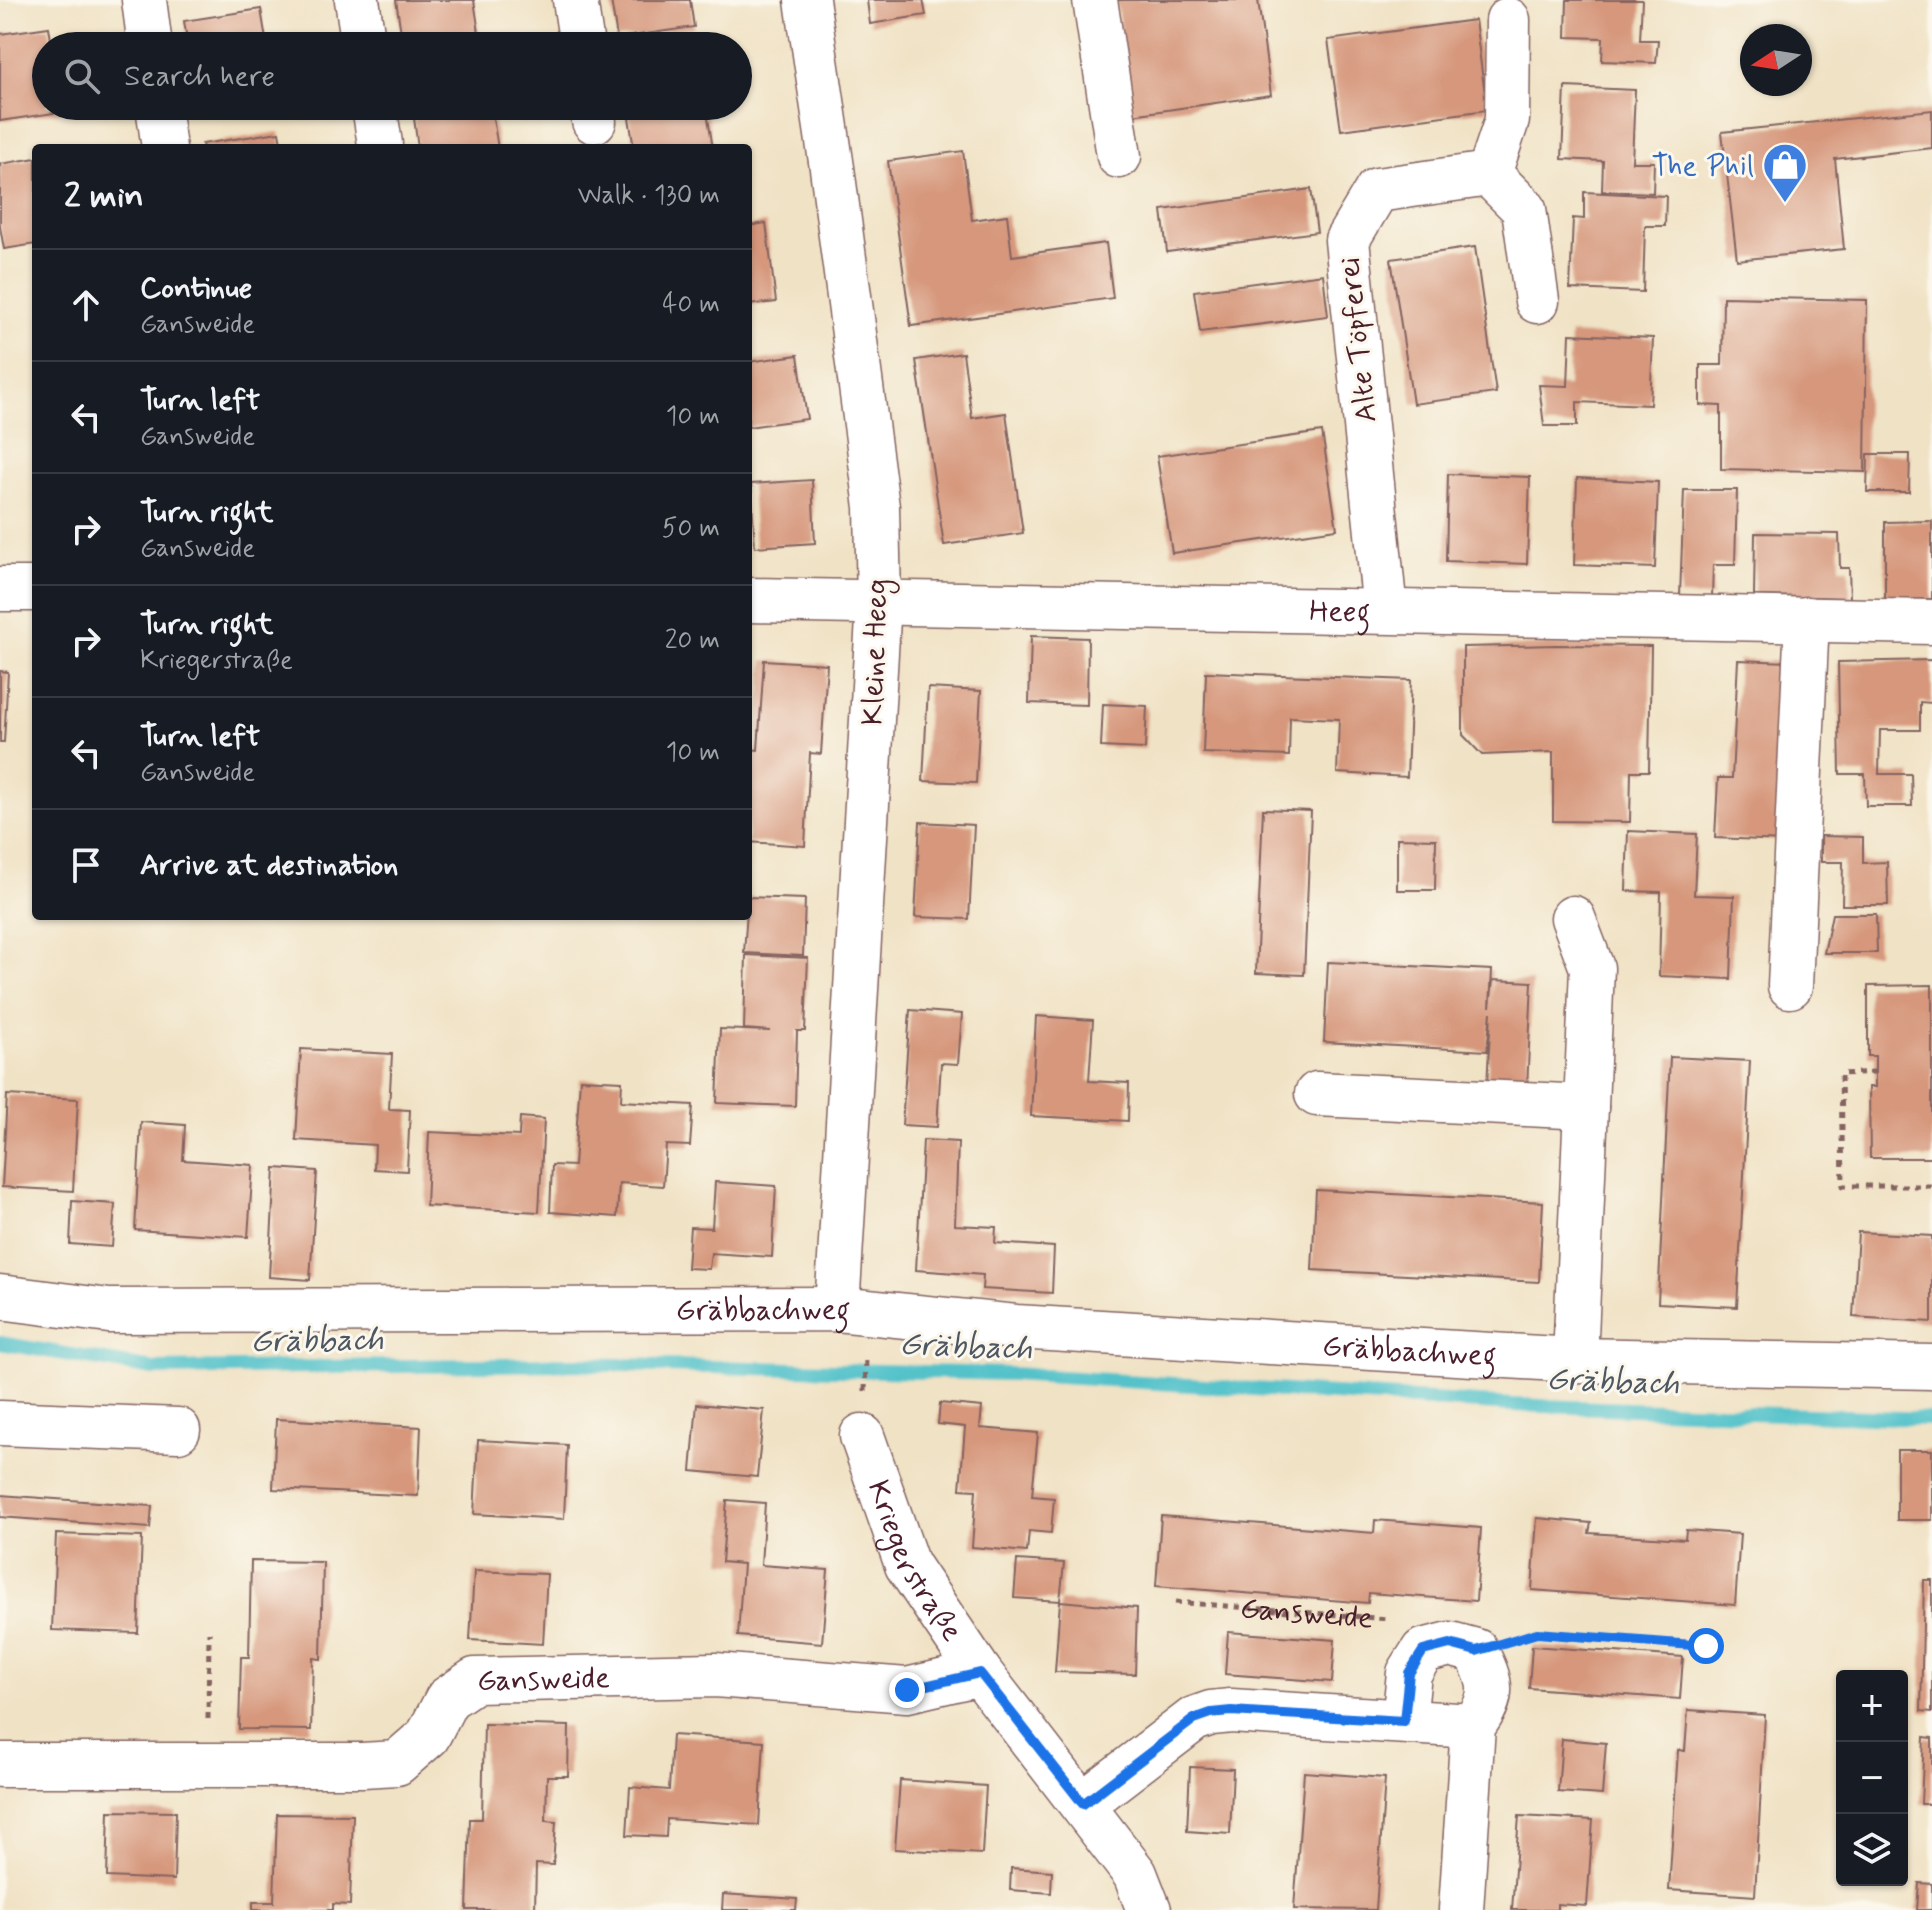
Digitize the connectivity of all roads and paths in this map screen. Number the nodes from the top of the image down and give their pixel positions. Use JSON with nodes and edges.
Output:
{"nodes":[{"id":1,"x":144,"y":0,"type":"edge"},
{"id":2,"x":357,"y":0,"type":"edge"},
{"id":3,"x":575,"y":0,"type":"edge"},
{"id":4,"x":807,"y":0,"type":"edge"},
{"id":5,"x":1095,"y":0,"type":"edge"},
{"id":6,"x":1508,"y":20,"type":"dead end"},
{"id":7,"x":148,"y":32,"type":"edge"},
{"id":8,"x":362,"y":32,"type":"edge"},
{"id":9,"x":580,"y":32,"type":"edge"},
{"id":10,"x":160,"y":120,"type":"edge"},
{"id":11,"x":163,"y":144,"type":"edge"},
{"id":12,"x":1119,"y":156,"type":"dead end"},
{"id":13,"x":1489,"y":174,"type":"junction"},
{"id":14,"x":1537,"y":301,"type":"dead end"},
{"id":15,"x":0,"y":589,"type":"edge"},
{"id":16,"x":32,"y":589,"type":"edge"},
{"id":17,"x":752,"y":600,"type":"edge"},
{"id":18,"x":879,"y":602,"type":"junction"},
{"id":19,"x":1385,"y":611,"type":"junction"},
{"id":20,"x":1807,"y":619,"type":"junction"},
{"id":21,"x":1932,"y":622,"type":"edge"},
{"id":22,"x":1573,"y":918,"type":"dead end"},
{"id":23,"x":1790,"y":986,"type":"dead end"},
{"id":24,"x":1875,"y":1072,"type":"dead end"},
{"id":25,"x":1317,"y":1094,"type":"dead end"},
{"id":26,"x":1586,"y":1107,"type":"junction"},
{"id":27,"x":1932,"y":1186,"type":"edge"},
{"id":28,"x":0,"y":1297,"type":"edge"},
{"id":29,"x":853,"y":1310,"type":"junction"},
{"id":30,"x":1575,"y":1360,"type":"junction"},
{"id":31,"x":1932,"y":1367,"type":"edge"},
{"id":32,"x":0,"y":1423,"type":"edge"},
{"id":33,"x":178,"y":1430,"type":"dead end"},
{"id":34,"x":862,"y":1436,"type":"joint"},
{"id":35,"x":1175,"y":1602,"type":"dead end"},
{"id":36,"x":209,"y":1632,"type":"dead end"},
{"id":37,"x":1706,"y":1646,"type":"dead end"},
{"id":38,"x":1423,"y":1651,"type":"junction"},
{"id":39,"x":1476,"y":1651,"type":"junction"},
{"id":40,"x":980,"y":1673,"type":"junction"},
{"id":41,"x":1404,"y":1721,"type":"junction"},
{"id":42,"x":1473,"y":1726,"type":"junction"},
{"id":43,"x":207,"y":1764,"type":"junction"},
{"id":44,"x":0,"y":1765,"type":"edge"},
{"id":45,"x":1083,"y":1804,"type":"junction"},
{"id":46,"x":1149,"y":1910,"type":"edge"},
{"id":47,"x":1461,"y":1910,"type":"edge"}],
"edges":[{"from":1,"to":7,"type":"street"},
{"from":2,"to":8,"type":"street"},
{"from":3,"to":9,"type":"street"},
{"from":4,"to":18,"type":"street","name":"Kleine Heeg"},
{"from":5,"to":12,"type":"street"},
{"from":6,"to":13,"type":"street"},
{"from":10,"to":11,"type":"street"},
{"from":13,"to":14,"type":"street"},
{"from":13,"to":19,"type":"street","name":"Alte Töpferei"},
{"from":15,"to":16,"type":"street"},
{"from":17,"to":18,"type":"street","name":"Heeg"},
{"from":18,"to":19,"type":"street","name":"Heeg"},
{"from":18,"to":29,"type":"street","name":"Kleine Heeg"},
{"from":19,"to":20,"type":"street","name":"Heeg"},
{"from":20,"to":21,"type":"street","name":"Heeg"},
{"from":20,"to":23,"type":"street"},
{"from":22,"to":26,"type":"street"},
{"from":24,"to":27,"type":"path"},
{"from":25,"to":26,"type":"street"},
{"from":26,"to":30,"type":"street"},
{"from":28,"to":29,"type":"street","name":"Gräbbachweg"},
{"from":29,"to":30,"type":"street","name":"Gräbbachweg"},
{"from":29,"to":34,"type":"path"},
{"from":30,"to":31,"type":"street","name":"Gräbbachweg"},
{"from":32,"to":33,"type":"street"},
{"from":34,"to":40,"type":"street","name":"Kriegerstraße"},
{"from":35,"to":38,"type":"path","name":"Gansweide"},
{"from":36,"to":43,"type":"path"},
{"from":37,"to":39,"type":"path"},
{"from":38,"to":39,"type":"street"},
{"from":38,"to":41,"type":"street"},
{"from":39,"to":42,"type":"street"},
{"from":40,"to":43,"type":"street","name":"Gansweide"},
{"from":40,"to":45,"type":"street","name":"Kriegerstraße"},
{"from":41,"to":42,"type":"street"},
{"from":41,"to":45,"type":"street"},
{"from":42,"to":47,"type":"street"},
{"from":43,"to":44,"type":"street","name":"Gansweide"},
{"from":45,"to":46,"type":"street","name":"Kriegerstraße"}]}
